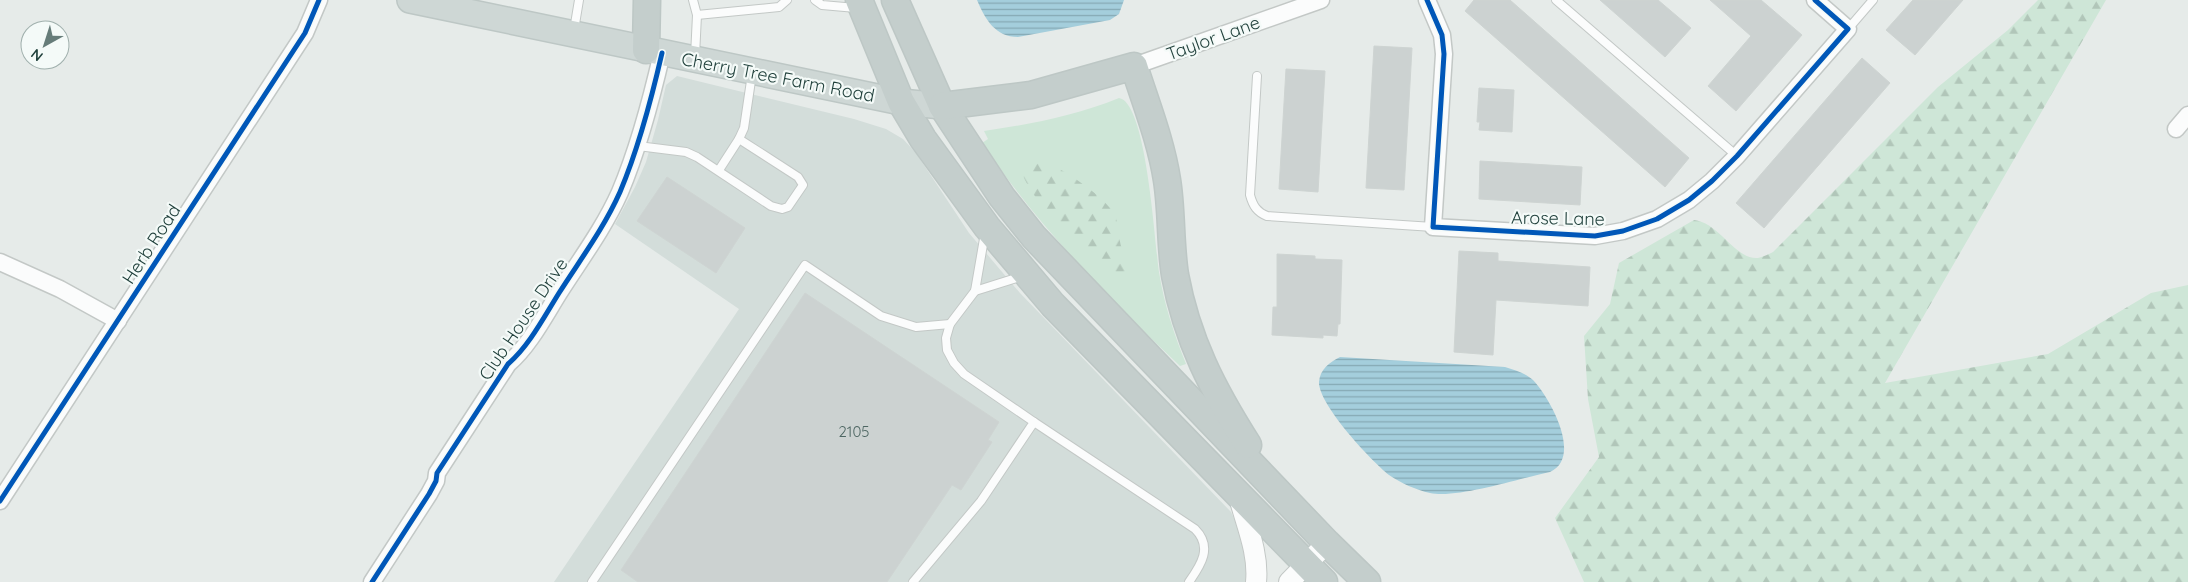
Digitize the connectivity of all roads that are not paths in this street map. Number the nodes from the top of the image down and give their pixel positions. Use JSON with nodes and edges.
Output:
{"nodes":[{"id":1,"x":319,"y":0,"type":"edge"},
{"id":2,"x":410,"y":0,"type":"edge"},
{"id":3,"x":579,"y":0,"type":"edge"},
{"id":4,"x":647,"y":0,"type":"edge"},
{"id":5,"x":693,"y":0,"type":"edge"},
{"id":6,"x":787,"y":0,"type":"edge"},
{"id":7,"x":815,"y":0,"type":"edge"},
{"id":8,"x":895,"y":0,"type":"edge"},
{"id":9,"x":1321,"y":0,"type":"edge"},
{"id":10,"x":1427,"y":0,"type":"edge"},
{"id":11,"x":1556,"y":0,"type":"edge"},
{"id":12,"x":1814,"y":0,"type":"edge"},
{"id":13,"x":1873,"y":0,"type":"edge"},
{"id":14,"x":861,"y":4,"type":"edge"},
{"id":15,"x":1286,"y":6,"type":"edge"},
{"id":16,"x":698,"y":15,"type":"junction"},
{"id":17,"x":1848,"y":29,"type":"junction"},
{"id":18,"x":573,"y":34,"type":"junction"},
{"id":19,"x":654,"y":52,"type":"junction"},
{"id":20,"x":695,"y":60,"type":"junction"},
{"id":21,"x":1134,"y":66,"type":"junction"},
{"id":22,"x":752,"y":72,"type":"junction"},
{"id":23,"x":1258,"y":76,"type":"dead end"},
{"id":24,"x":901,"y":102,"type":"junction"},
{"id":25,"x":942,"y":106,"type":"junction"},
{"id":26,"x":2188,"y":115,"type":"edge"},
{"id":27,"x":2176,"y":129,"type":"dead end"},
{"id":28,"x":738,"y":140,"type":"junction"},
{"id":29,"x":638,"y":146,"type":"junction"},
{"id":30,"x":1737,"y":156,"type":"junction"},
{"id":31,"x":719,"y":170,"type":"junction"},
{"id":32,"x":987,"y":227,"type":"junction"},
{"id":33,"x":1432,"y":227,"type":"junction"},
{"id":34,"x":0,"y":262,"type":"edge"},
{"id":35,"x":1027,"y":274,"type":"junction"},
{"id":36,"x":975,"y":291,"type":"junction"},
{"id":37,"x":118,"y":321,"type":"junction"},
{"id":38,"x":950,"y":324,"type":"junction"},
{"id":39,"x":1034,"y":422,"type":"junction"},
{"id":40,"x":1278,"y":492,"type":"junction"},
{"id":41,"x":1238,"y":497,"type":"junction"},
{"id":42,"x":0,"y":500,"type":"edge"},
{"id":43,"x":1327,"y":543,"type":"junction"},
{"id":44,"x":1306,"y":576,"type":"edge"},
{"id":45,"x":372,"y":582,"type":"edge"},
{"id":46,"x":592,"y":582,"type":"edge"},
{"id":47,"x":913,"y":582,"type":"edge"},
{"id":48,"x":1189,"y":582,"type":"edge"},
{"id":49,"x":1256,"y":582,"type":"edge"},
{"id":50,"x":1366,"y":582,"type":"edge"}],
"edges":[{"from":1,"to":37,"type":"street","name":"Herb Road"},
{"from":2,"to":18,"type":"main road","name":"Cherry Tree Farm Road"},
{"from":3,"to":18,"type":"lane"},
{"from":4,"to":19,"type":"highway"},
{"from":5,"to":16,"type":"lane"},
{"from":6,"to":16,"type":"lane"},
{"from":7,"to":14,"type":"lane"},
{"from":8,"to":25,"type":"highway"},
{"from":9,"to":15,"type":"street","name":"Taylor Lane"},
{"from":10,"to":33,"type":"street"},
{"from":11,"to":30,"type":"lane"},
{"from":12,"to":17,"type":"street"},
{"from":13,"to":17,"type":"lane"},
{"from":14,"to":24,"type":"highway"},
{"from":15,"to":21,"type":"street","name":"Taylor Lane"},
{"from":16,"to":20,"type":"lane"},
{"from":17,"to":30,"type":"street","name":"Arose Lane"},
{"from":18,"to":19,"type":"main road","name":"Cherry Tree Farm Road"},
{"from":19,"to":20,"type":"main road","name":"Cherry Tree Farm Road"},
{"from":19,"to":29,"type":"street","name":"Club House Drive"},
{"from":20,"to":22,"type":"main road","name":"Cherry Tree Farm Road"},
{"from":21,"to":25,"type":"highway"},
{"from":21,"to":40,"type":"highway"},
{"from":22,"to":24,"type":"main road","name":"Cherry Tree Farm Road"},
{"from":22,"to":28,"type":"lane"},
{"from":23,"to":33,"type":"lane"},
{"from":24,"to":25,"type":"main road","name":"Cherry Tree Farm Road"},
{"from":24,"to":32,"type":"highway"},
{"from":25,"to":40,"type":"highway"},
{"from":26,"to":27,"type":"street"},
{"from":28,"to":31,"type":"lane"},
{"from":28,"to":31,"type":"lane"},
{"from":29,"to":31,"type":"lane"},
{"from":29,"to":45,"type":"street","name":"Club House Drive"},
{"from":30,"to":33,"type":"street","name":"Arose Lane"},
{"from":32,"to":35,"type":"highway"},
{"from":32,"to":36,"type":"lane"},
{"from":34,"to":37,"type":"street"},
{"from":35,"to":36,"type":"lane"},
{"from":35,"to":41,"type":"highway"},
{"from":36,"to":38,"type":"lane"},
{"from":37,"to":42,"type":"street","name":"Herb Road"},
{"from":38,"to":39,"type":"lane"},
{"from":38,"to":46,"type":"lane"},
{"from":39,"to":47,"type":"lane"},
{"from":39,"to":48,"type":"lane"},
{"from":40,"to":43,"type":"highway"},
{"from":41,"to":44,"type":"highway"},
{"from":41,"to":49,"type":"street"},
{"from":43,"to":44,"type":"street"},
{"from":43,"to":50,"type":"highway"}]}
